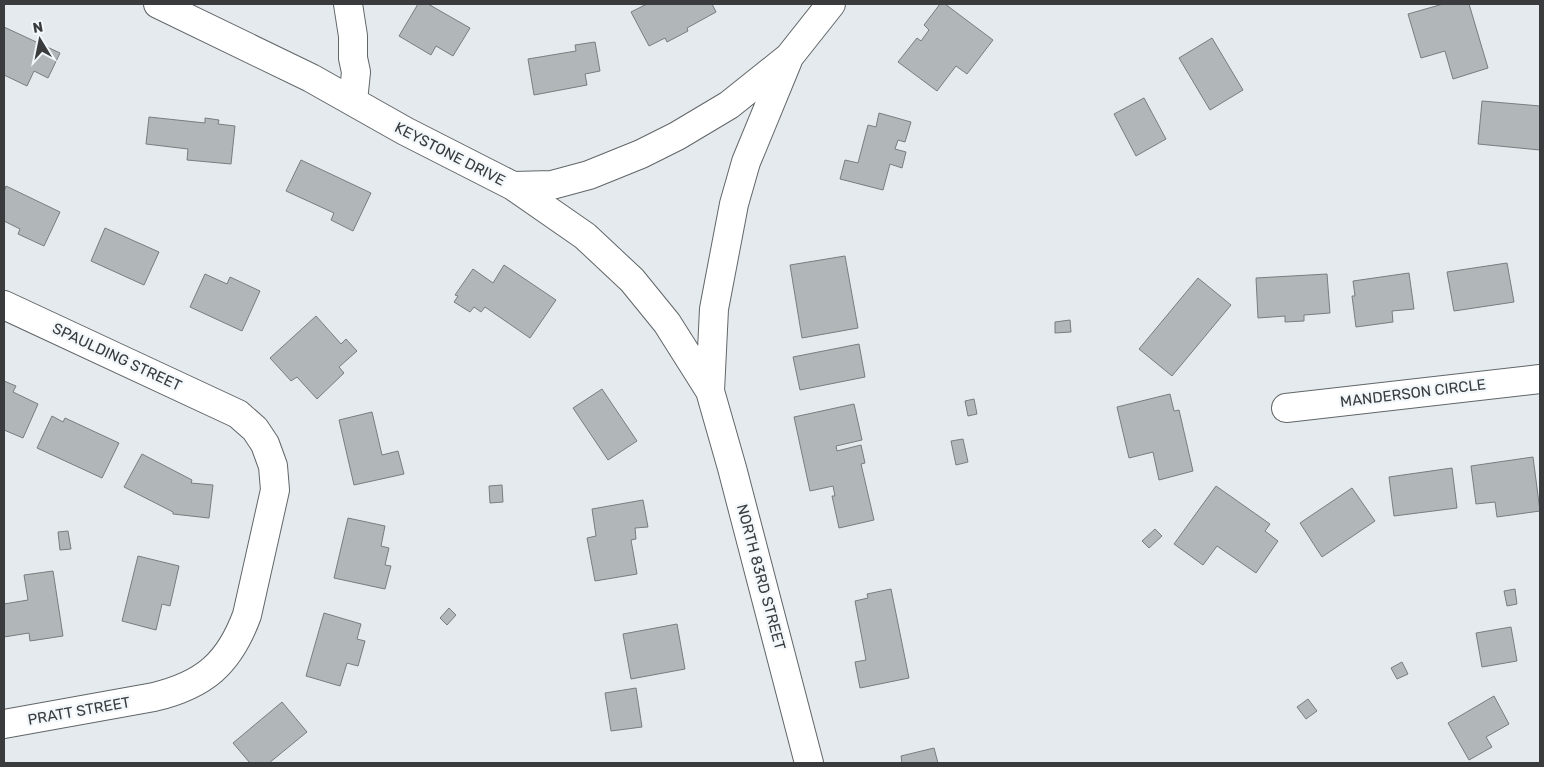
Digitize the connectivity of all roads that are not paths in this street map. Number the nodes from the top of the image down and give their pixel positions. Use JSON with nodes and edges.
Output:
{"nodes":[{"id":1,"x":158,"y":4,"type":"edge"},
{"id":2,"x":348,"y":4,"type":"edge"},
{"id":3,"x":831,"y":4,"type":"edge"},
{"id":4,"x":789,"y":57,"type":"junction"},
{"id":5,"x":353,"y":102,"type":"junction"},
{"id":6,"x":513,"y":186,"type":"junction"},
{"id":7,"x":4,"y":305,"type":"edge"},
{"id":8,"x":1540,"y":378,"type":"edge"},
{"id":9,"x":710,"y":391,"type":"junction"},
{"id":10,"x":1286,"y":408,"type":"dead end"},
{"id":11,"x":154,"y":697,"type":"joint"},
{"id":12,"x":4,"y":724,"type":"edge"},
{"id":13,"x":809,"y":763,"type":"edge"}],
"edges":[{"from":1,"to":5,"type":"street","name":"KEYSTONE DRIVE"},
{"from":2,"to":5,"type":"street"},
{"from":3,"to":4,"type":"street","name":"KEYSTONE DRIVE"},
{"from":4,"to":6,"type":"street","name":"KEYSTONE DRIVE"},
{"from":4,"to":9,"type":"street","name":"NORTH 83RD STREET"},
{"from":5,"to":6,"type":"street","name":"KEYSTONE DRIVE"},
{"from":6,"to":9,"type":"street","name":"NORTH 83RD STREET"},
{"from":7,"to":11,"type":"street","name":"SPAULDING STREET"},
{"from":8,"to":10,"type":"street","name":"MANDERSON CIRCLE"},
{"from":9,"to":13,"type":"street","name":"NORTH 83RD STREET"},
{"from":11,"to":12,"type":"street","name":"PRATT STREET"}]}
